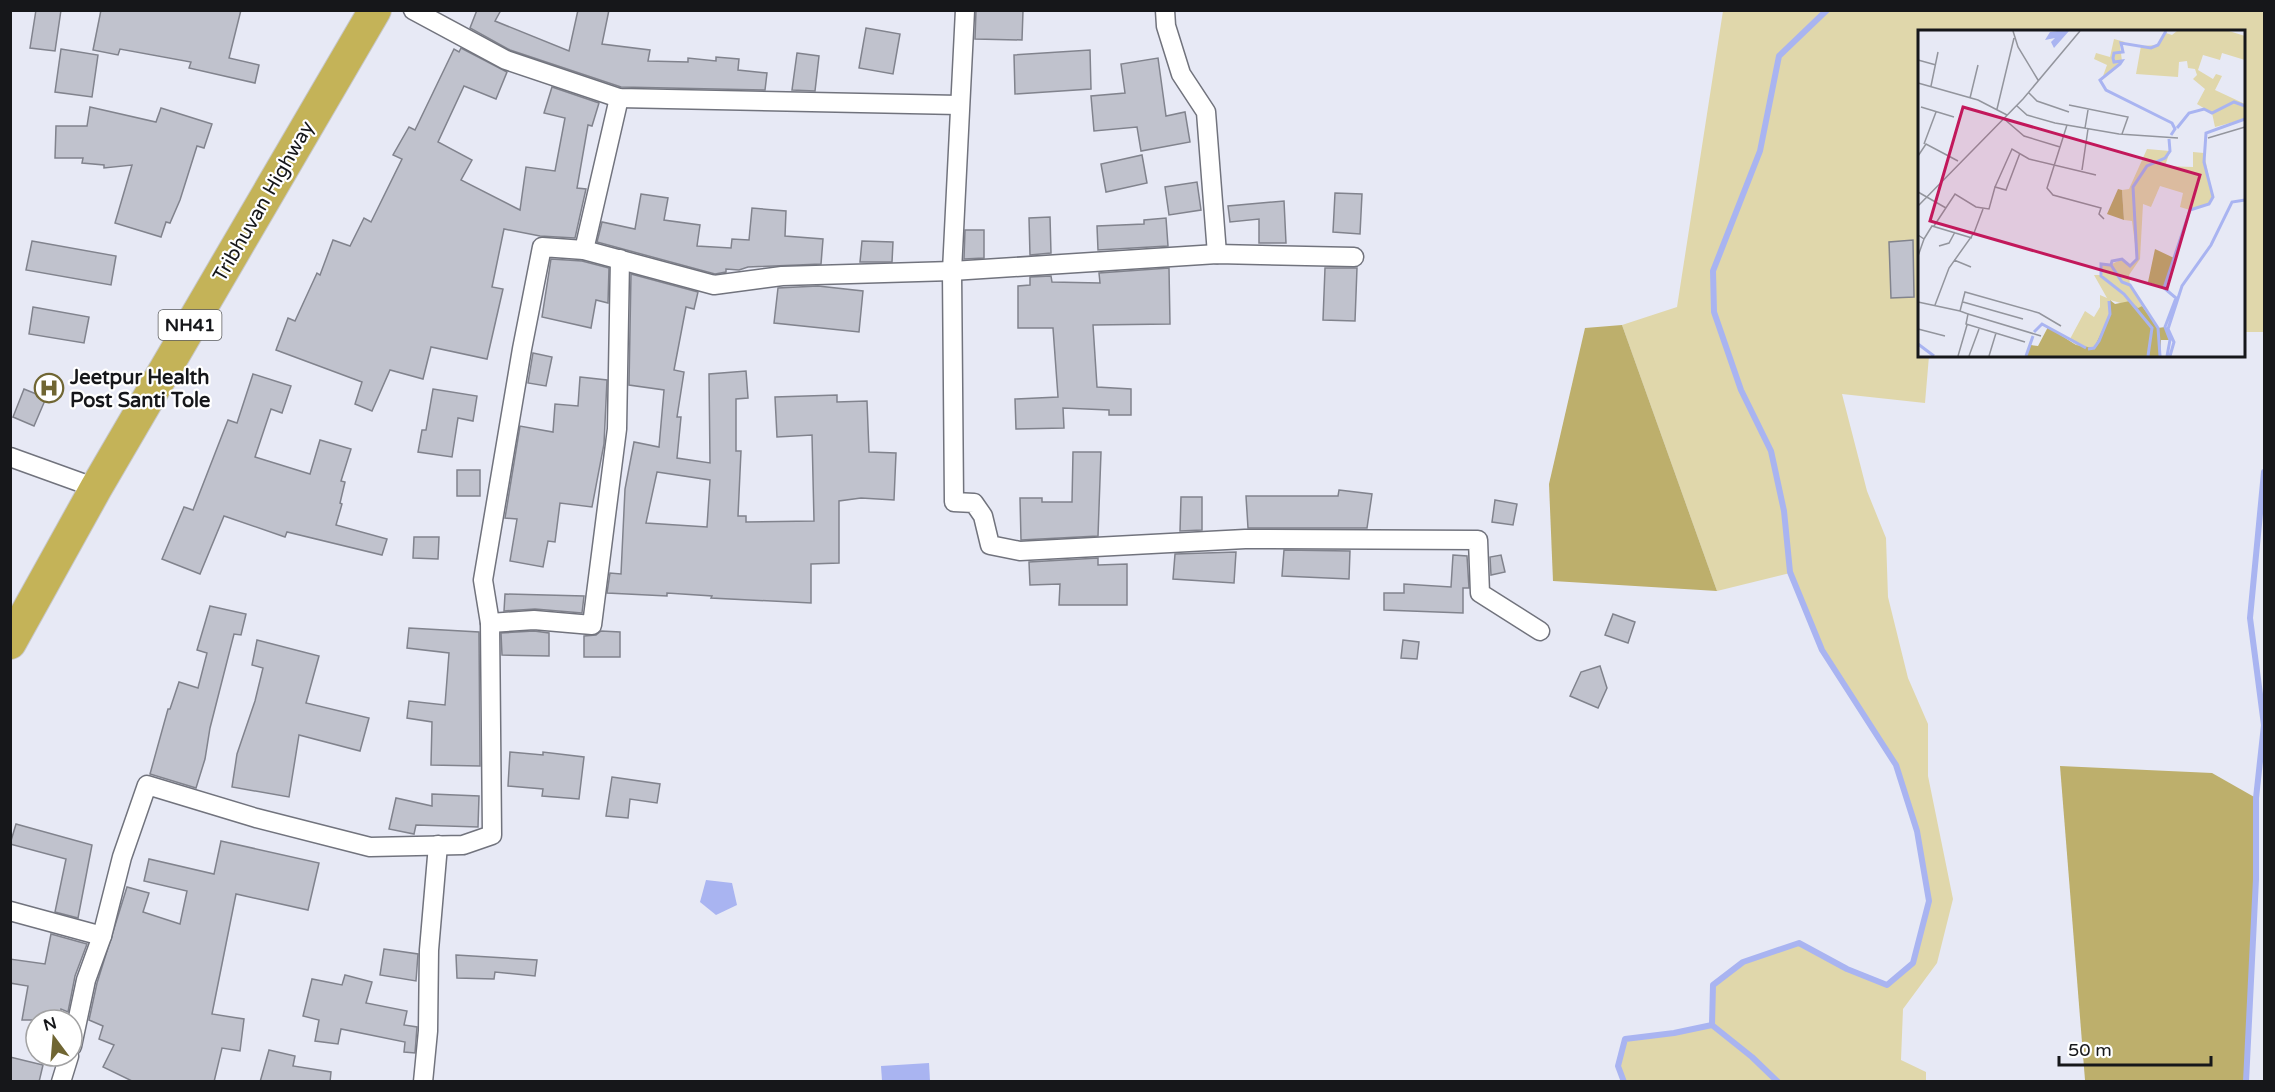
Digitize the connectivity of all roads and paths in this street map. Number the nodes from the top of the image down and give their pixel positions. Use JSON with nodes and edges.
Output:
{"nodes":[{"id":1,"x":375,"y":10,"type":"edge"},
{"id":2,"x":413,"y":10,"type":"edge"},
{"id":3,"x":965,"y":10,"type":"edge"},
{"id":4,"x":1165,"y":10,"type":"edge"},
{"id":5,"x":619,"y":98,"type":"junction"},
{"id":6,"x":959,"y":105,"type":"junction"},
{"id":7,"x":584,"y":250,"type":"junction"},
{"id":8,"x":1217,"y":254,"type":"junction"},
{"id":9,"x":1354,"y":257,"type":"dead end"},
{"id":10,"x":620,"y":259,"type":"junction"},
{"id":11,"x":952,"y":271,"type":"junction"},
{"id":12,"x":10,"y":457,"type":"edge"},
{"id":13,"x":96,"y":488,"type":"junction"},
{"id":14,"x":490,"y":623,"type":"junction"},
{"id":15,"x":1540,"y":631,"type":"dead end"},
{"id":16,"x":10,"y":643,"type":"edge"},
{"id":17,"x":438,"y":845,"type":"junction"},
{"id":18,"x":10,"y":912,"type":"edge"},
{"id":19,"x":102,"y":936,"type":"junction"},
{"id":20,"x":80,"y":1008,"type":"edge"},
{"id":21,"x":423,"y":1082,"type":"edge"}],
"edges":[{"from":1,"to":13,"type":"highway","name":"Tribhuvan Highway","number":"NH41"},
{"from":2,"to":5,"type":"street"},
{"from":3,"to":6,"type":"street"},
{"from":4,"to":8,"type":"street"},
{"from":5,"to":6,"type":"street"},
{"from":5,"to":7,"type":"street"},
{"from":6,"to":11,"type":"street"},
{"from":7,"to":10,"type":"street"},
{"from":7,"to":14,"type":"street"},
{"from":8,"to":9,"type":"street"},
{"from":8,"to":11,"type":"street"},
{"from":10,"to":11,"type":"street"},
{"from":10,"to":14,"type":"street"},
{"from":11,"to":15,"type":"street"},
{"from":12,"to":13,"type":"street"},
{"from":13,"to":16,"type":"highway","name":"Tribhuvan Highway","number":"NH41"},
{"from":14,"to":17,"type":"street"},
{"from":17,"to":19,"type":"street"},
{"from":17,"to":21,"type":"street"},
{"from":18,"to":19,"type":"street"},
{"from":19,"to":20,"type":"street"}]}
